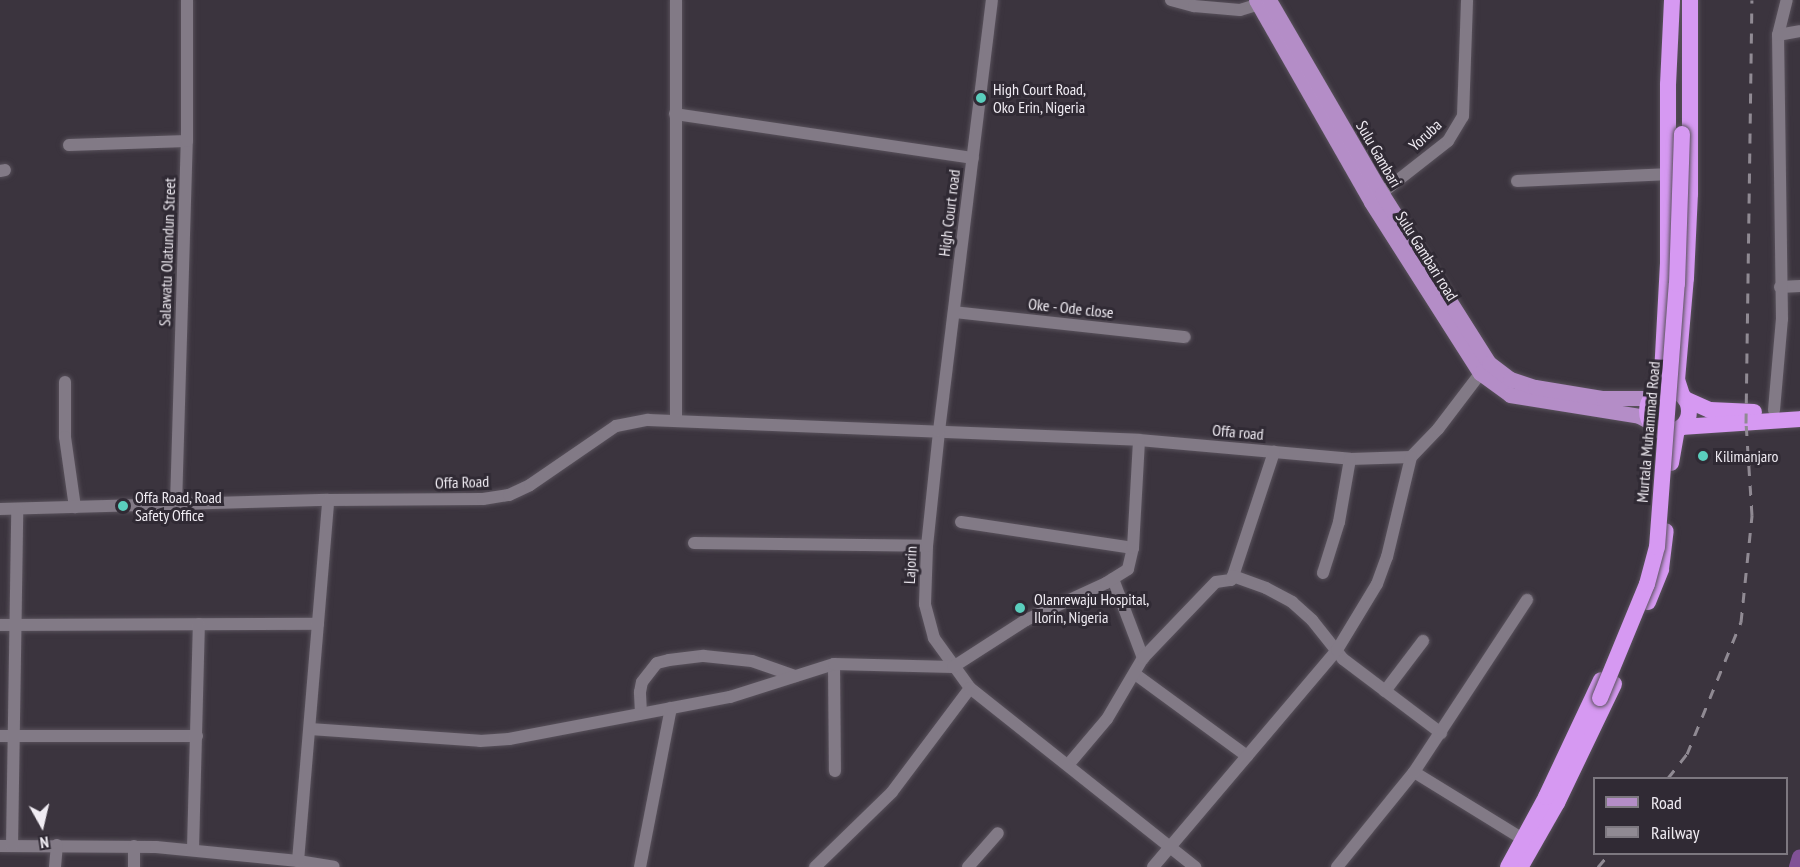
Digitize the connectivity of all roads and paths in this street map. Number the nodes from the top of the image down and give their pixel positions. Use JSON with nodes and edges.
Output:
{"nodes":[{"id":1,"x":187,"y":0,"type":"edge"},
{"id":2,"x":676,"y":0,"type":"edge"},
{"id":3,"x":1172,"y":0,"type":"edge"},
{"id":4,"x":1467,"y":0,"type":"edge"},
{"id":5,"x":1672,"y":0,"type":"edge"},
{"id":6,"x":1690,"y":0,"type":"edge"},
{"id":7,"x":1787,"y":0,"type":"edge"},
{"id":8,"x":996,"y":1,"type":"edge"},
{"id":9,"x":1263,"y":2,"type":"edge"},
{"id":10,"x":1800,"y":31,"type":"edge"},
{"id":11,"x":1778,"y":34,"type":"junction"},
{"id":12,"x":1671,"y":45,"type":"junction"},
{"id":13,"x":1690,"y":46,"type":"junction"},
{"id":14,"x":675,"y":114,"type":"junction"},
{"id":15,"x":1679,"y":135,"type":"junction"},
{"id":16,"x":187,"y":141,"type":"junction"},
{"id":17,"x":69,"y":145,"type":"dead end"},
{"id":18,"x":973,"y":158,"type":"junction"},
{"id":19,"x":1670,"y":174,"type":"junction"},
{"id":20,"x":1517,"y":181,"type":"dead end"},
{"id":21,"x":1376,"y":198,"type":"junction"},
{"id":22,"x":1800,"y":286,"type":"edge"},
{"id":23,"x":1780,"y":287,"type":"junction"},
{"id":24,"x":954,"y":312,"type":"junction"},
{"id":25,"x":1185,"y":337,"type":"dead end"},
{"id":26,"x":1485,"y":368,"type":"junction"},
{"id":27,"x":65,"y":382,"type":"dead end"},
{"id":28,"x":1652,"y":396,"type":"junction"},
{"id":29,"x":1684,"y":397,"type":"junction"},
{"id":30,"x":1800,"y":408,"type":"edge"},
{"id":31,"x":1774,"y":410,"type":"junction"},
{"id":32,"x":676,"y":419,"type":"junction"},
{"id":33,"x":1800,"y":419,"type":"edge"},
{"id":34,"x":1653,"y":426,"type":"junction"},
{"id":35,"x":1679,"y":428,"type":"junction"},
{"id":36,"x":939,"y":431,"type":"junction"},
{"id":37,"x":1139,"y":440,"type":"junction"},
{"id":38,"x":1274,"y":452,"type":"junction"},
{"id":39,"x":1411,"y":457,"type":"junction"},
{"id":40,"x":1350,"y":459,"type":"junction"},
{"id":41,"x":328,"y":500,"type":"junction"},
{"id":42,"x":176,"y":505,"type":"junction"},
{"id":43,"x":75,"y":507,"type":"junction"},
{"id":44,"x":0,"y":509,"type":"edge"},
{"id":45,"x":18,"y":509,"type":"junction"},
{"id":46,"x":961,"y":522,"type":"dead end"},
{"id":47,"x":694,"y":543,"type":"dead end"},
{"id":48,"x":927,"y":546,"type":"junction"},
{"id":49,"x":1133,"y":548,"type":"junction"},
{"id":50,"x":1323,"y":573,"type":"dead end"},
{"id":51,"x":1233,"y":576,"type":"junction"},
{"id":52,"x":1113,"y":579,"type":"junction"},
{"id":53,"x":1527,"y":600,"type":"dead end"},
{"id":54,"x":199,"y":624,"type":"junction"},
{"id":55,"x":318,"y":624,"type":"junction"},
{"id":56,"x":0,"y":625,"type":"edge"},
{"id":57,"x":15,"y":625,"type":"junction"},
{"id":58,"x":1423,"y":641,"type":"dead end"},
{"id":59,"x":1337,"y":650,"type":"junction"},
{"id":60,"x":1143,"y":658,"type":"junction"},
{"id":61,"x":834,"y":664,"type":"junction"},
{"id":62,"x":953,"y":667,"type":"junction"},
{"id":63,"x":1135,"y":674,"type":"junction"},
{"id":64,"x":795,"y":676,"type":"junction"},
{"id":65,"x":970,"y":688,"type":"junction"},
{"id":66,"x":1385,"y":691,"type":"junction"},
{"id":67,"x":671,"y":708,"type":"junction"},
{"id":68,"x":641,"y":713,"type":"junction"},
{"id":69,"x":310,"y":729,"type":"junction"},
{"id":70,"x":1441,"y":733,"type":"junction"},
{"id":71,"x":0,"y":736,"type":"edge"},
{"id":72,"x":13,"y":736,"type":"junction"},
{"id":73,"x":197,"y":736,"type":"junction"},
{"id":74,"x":1247,"y":756,"type":"junction"},
{"id":75,"x":1068,"y":765,"type":"junction"},
{"id":76,"x":835,"y":771,"type":"dead end"},
{"id":77,"x":1414,"y":772,"type":"junction"},
{"id":78,"x":1552,"y":800,"type":"junction"},
{"id":79,"x":998,"y":833,"type":"dead end"},
{"id":80,"x":1523,"y":839,"type":"junction"},
{"id":81,"x":57,"y":845,"type":"junction"},
{"id":82,"x":6,"y":846,"type":"edge"},
{"id":83,"x":134,"y":846,"type":"junction"},
{"id":84,"x":1170,"y":846,"type":"junction"},
{"id":85,"x":193,"y":849,"type":"junction"},
{"id":86,"x":298,"y":861,"type":"junction"},
{"id":87,"x":55,"y":867,"type":"edge"},
{"id":88,"x":134,"y":867,"type":"edge"},
{"id":89,"x":334,"y":867,"type":"edge"},
{"id":90,"x":640,"y":867,"type":"edge"},
{"id":91,"x":815,"y":867,"type":"edge"},
{"id":92,"x":968,"y":867,"type":"edge"},
{"id":93,"x":1153,"y":867,"type":"edge"},
{"id":94,"x":1195,"y":867,"type":"edge"},
{"id":95,"x":1337,"y":867,"type":"edge"},
{"id":96,"x":1508,"y":867,"type":"edge"},
{"id":97,"x":1521,"y":867,"type":"edge"}],
"edges":[{"from":1,"to":16,"type":"street","name":"Salawatu Olatundun Street"},
{"from":2,"to":14,"type":"street"},
{"from":3,"to":9,"type":"street"},
{"from":4,"to":21,"type":"street","name":"Yoruba"},
{"from":5,"to":12,"type":"highway","name":"Murtala Muhammad Road"},
{"from":6,"to":13,"type":"highway","name":"Murtala Muhammad Road"},
{"from":7,"to":11,"type":"street"},
{"from":8,"to":18,"type":"street","name":"High Court road"},
{"from":9,"to":21,"type":"main road","name":"Sulu Gambari road"},
{"from":10,"to":11,"type":"street"},
{"from":11,"to":23,"type":"street"},
{"from":12,"to":15,"type":"highway","name":"Murtala Muhammad Road"},
{"from":12,"to":19,"type":"highway","name":"Murtala Muhammad Road"},
{"from":13,"to":15,"type":"highway","name":"Murtala Muhammad Road"},
{"from":13,"to":29,"type":"highway","name":"Murtala Muhammad Road"},
{"from":14,"to":18,"type":"street"},
{"from":14,"to":32,"type":"street"},
{"from":15,"to":78,"type":"highway","name":"Murtala Muhammad Road","bridge":true},
{"from":16,"to":17,"type":"street"},
{"from":16,"to":42,"type":"street","name":"Salawatu Olatundun Street"},
{"from":18,"to":24,"type":"street","name":"High Court road"},
{"from":19,"to":20,"type":"street"},
{"from":19,"to":28,"type":"highway","name":"Murtala Muhammad Road"},
{"from":21,"to":26,"type":"main road","name":"Sulu Gambari road"},
{"from":22,"to":23,"type":"street"},
{"from":23,"to":31,"type":"street"},
{"from":24,"to":25,"type":"street","name":"Oke - Ode close"},
{"from":24,"to":36,"type":"street","name":"High Court road"},
{"from":26,"to":28,"type":"main road"},
{"from":26,"to":34,"type":"main road","name":"Sulu Gambari road"},
{"from":26,"to":39,"type":"street"},
{"from":27,"to":43,"type":"street"},
{"from":28,"to":29,"type":"highway"},
{"from":28,"to":34,"type":"highway"},
{"from":29,"to":31,"type":"highway"},
{"from":29,"to":35,"type":"highway"},
{"from":30,"to":31,"type":"highway"},
{"from":32,"to":36,"type":"street","name":"Offa Road"},
{"from":32,"to":41,"type":"street","name":"Offa Road"},
{"from":33,"to":35,"type":"highway"},
{"from":34,"to":35,"type":"highway"},
{"from":34,"to":78,"type":"highway","name":"Murtala Muhammad Road"},
{"from":35,"to":78,"type":"highway","name":"Murtala Muhammad Road"},
{"from":36,"to":37,"type":"street","name":"Offa road"},
{"from":36,"to":48,"type":"street","name":"Lajorin"},
{"from":37,"to":38,"type":"street","name":"Offa road"},
{"from":37,"to":49,"type":"street"},
{"from":38,"to":40,"type":"street","name":"Offa road"},
{"from":38,"to":51,"type":"street"},
{"from":39,"to":40,"type":"street","name":"Offa road"},
{"from":39,"to":59,"type":"street"},
{"from":40,"to":50,"type":"street"},
{"from":41,"to":42,"type":"street","name":"Offa Road"},
{"from":41,"to":55,"type":"street"},
{"from":42,"to":43,"type":"street","name":"Offa Road"},
{"from":43,"to":45,"type":"street","name":"Offa Road"},
{"from":44,"to":45,"type":"street","name":"Offa Road"},
{"from":45,"to":57,"type":"street"},
{"from":46,"to":49,"type":"street"},
{"from":47,"to":48,"type":"street"},
{"from":48,"to":62,"type":"street","name":"Lajorin"},
{"from":49,"to":52,"type":"street"},
{"from":51,"to":59,"type":"street"},
{"from":51,"to":60,"type":"street"},
{"from":52,"to":60,"type":"street"},
{"from":52,"to":62,"type":"street"},
{"from":53,"to":70,"type":"street"},
{"from":54,"to":55,"type":"street"},
{"from":54,"to":57,"type":"street"},
{"from":54,"to":73,"type":"street"},
{"from":55,"to":69,"type":"street"},
{"from":56,"to":57,"type":"street"},
{"from":57,"to":72,"type":"street"},
{"from":58,"to":66,"type":"street"},
{"from":59,"to":66,"type":"street"},
{"from":59,"to":74,"type":"street"},
{"from":60,"to":63,"type":"street"},
{"from":61,"to":62,"type":"street"},
{"from":61,"to":64,"type":"street"},
{"from":61,"to":76,"type":"street"},
{"from":62,"to":65,"type":"street","name":"Lajorin"},
{"from":63,"to":74,"type":"street"},
{"from":63,"to":75,"type":"street"},
{"from":64,"to":67,"type":"street"},
{"from":64,"to":68,"type":"street"},
{"from":65,"to":75,"type":"street","name":"Lajorin"},
{"from":65,"to":91,"type":"street"},
{"from":66,"to":70,"type":"street"},
{"from":67,"to":68,"type":"street"},
{"from":67,"to":90,"type":"street"},
{"from":68,"to":69,"type":"street"},
{"from":69,"to":86,"type":"street"},
{"from":70,"to":77,"type":"street"},
{"from":71,"to":72,"type":"street"},
{"from":72,"to":73,"type":"street"},
{"from":72,"to":82,"type":"street"},
{"from":73,"to":85,"type":"street"},
{"from":74,"to":84,"type":"street"},
{"from":75,"to":84,"type":"street","name":"Lajorin"},
{"from":77,"to":80,"type":"street"},
{"from":77,"to":95,"type":"street"},
{"from":78,"to":80,"type":"highway","name":"Murtala Muhammad Road"},
{"from":78,"to":97,"type":"highway","name":"Murtala Muhammad Road"},
{"from":79,"to":92,"type":"street"},
{"from":80,"to":96,"type":"highway","name":"Murtala Muhammad Road"},
{"from":81,"to":82,"type":"street"},
{"from":81,"to":83,"type":"street"},
{"from":81,"to":87,"type":"street"},
{"from":83,"to":85,"type":"street"},
{"from":83,"to":88,"type":"street"},
{"from":84,"to":93,"type":"street"},
{"from":84,"to":94,"type":"street","name":"Lajorin"},
{"from":85,"to":86,"type":"street"},
{"from":86,"to":89,"type":"street"}]}
